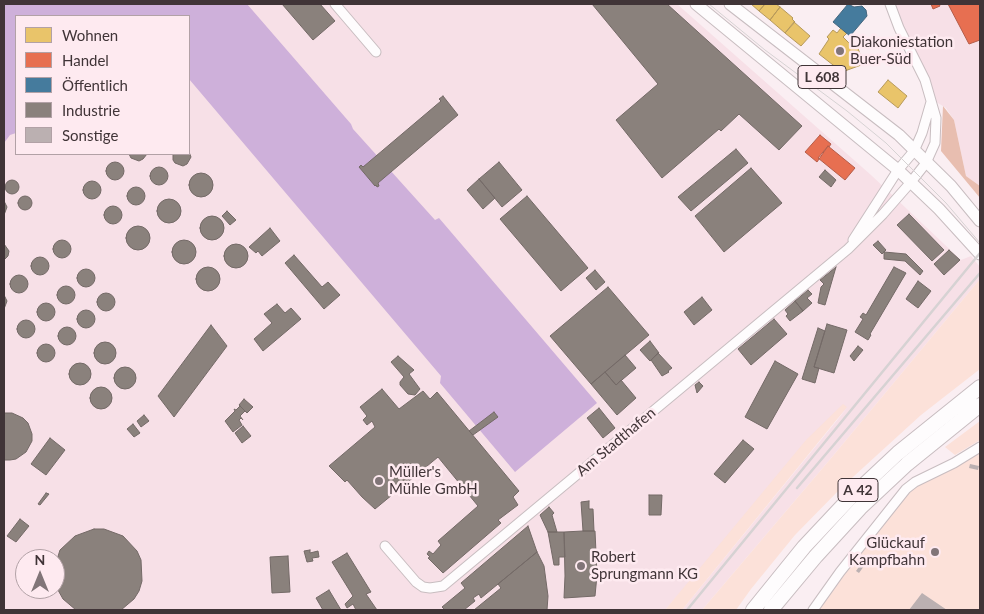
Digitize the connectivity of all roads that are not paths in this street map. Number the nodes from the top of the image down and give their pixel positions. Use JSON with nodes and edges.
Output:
{"nodes":[{"id":1,"x":335,"y":4,"type":"edge"},
{"id":2,"x":696,"y":4,"type":"edge"},
{"id":3,"x":730,"y":4,"type":"edge"},
{"id":4,"x":890,"y":4,"type":"edge"},
{"id":5,"x":376,"y":52,"type":"dead end"},
{"id":6,"x":931,"y":102,"type":"junction"},
{"id":7,"x":914,"y":151,"type":"junction"},
{"id":8,"x":926,"y":163,"type":"junction"},
{"id":9,"x":898,"y":170,"type":"junction"},
{"id":10,"x":911,"y":182,"type":"junction"},
{"id":11,"x":980,"y":221,"type":"edge"},
{"id":12,"x":848,"y":249,"type":"junction"},
{"id":13,"x":980,"y":254,"type":"edge"},
{"id":14,"x":980,"y":387,"type":"edge"},
{"id":15,"x":980,"y":405,"type":"edge"},
{"id":16,"x":980,"y":447,"type":"edge"},
{"id":17,"x":384,"y":546,"type":"dead end"},
{"id":18,"x":753,"y":610,"type":"edge"},
{"id":19,"x":771,"y":610,"type":"edge"},
{"id":20,"x":813,"y":610,"type":"edge"}],
"edges":[{"from":1,"to":5,"type":"street"},
{"from":2,"to":9,"type":"main road","number":"L 608"},
{"from":3,"to":7,"type":"main road","number":"L 608"},
{"from":4,"to":6,"type":"street","name":"Am Stadthafen"},
{"from":6,"to":7,"type":"street","name":"Am Stadthafen"},
{"from":6,"to":8,"type":"street","name":"Am Stadthafen"},
{"from":7,"to":8,"type":"main road","number":"L 608"},
{"from":7,"to":9,"type":"street","name":"Am Stadthafen"},
{"from":8,"to":10,"type":"street","name":"Am Stadthafen"},
{"from":8,"to":11,"type":"main road","number":"L 608"},
{"from":9,"to":10,"type":"main road","number":"L 608"},
{"from":9,"to":12,"type":"street","name":"Am Stadthafen"},
{"from":10,"to":12,"type":"street","name":"Am Stadthafen"},
{"from":10,"to":13,"type":"main road","number":"L 608"},
{"from":12,"to":17,"type":"street","name":"Am Stadthafen"},
{"from":14,"to":18,"type":"highway","number":"A 42"},
{"from":15,"to":19,"type":"highway","number":"A 42"},
{"from":16,"to":20,"type":"street"}]}
